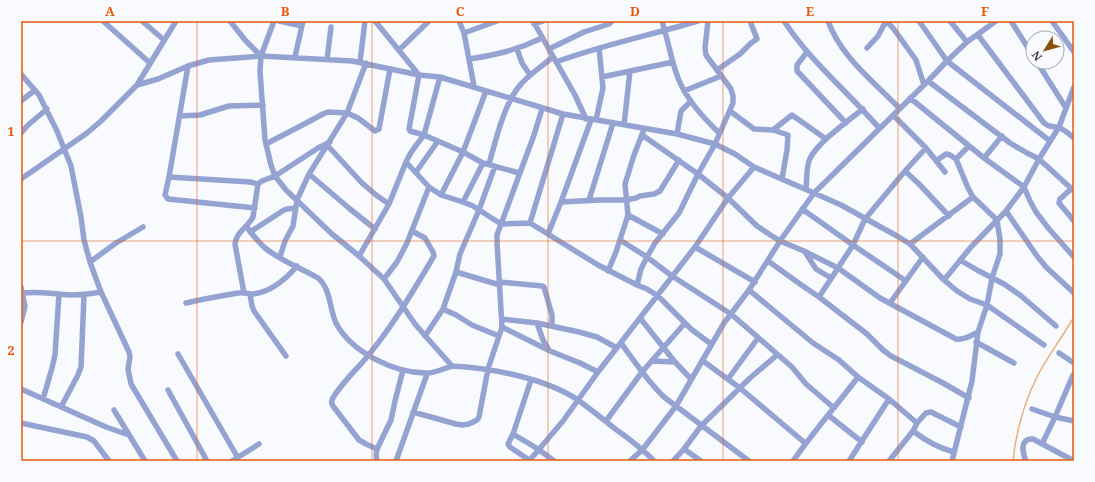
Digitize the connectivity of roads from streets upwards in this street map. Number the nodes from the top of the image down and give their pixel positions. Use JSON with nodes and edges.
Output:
{"nodes":[{"id":1,"x":103,"y":21,"type":"edge"},
{"id":2,"x":142,"y":21,"type":"edge"},
{"id":3,"x":176,"y":21,"type":"edge"},
{"id":4,"x":230,"y":21,"type":"edge"},
{"id":5,"x":274,"y":21,"type":"edge"},
{"id":6,"x":279,"y":21,"type":"edge"},
{"id":7,"x":365,"y":21,"type":"edge"},
{"id":8,"x":375,"y":21,"type":"edge"},
{"id":9,"x":429,"y":21,"type":"edge"},
{"id":10,"x":459,"y":21,"type":"edge"},
{"id":11,"x":497,"y":21,"type":"edge"},
{"id":12,"x":543,"y":21,"type":"edge"},
{"id":13,"x":612,"y":21,"type":"edge"},
{"id":14,"x":662,"y":21,"type":"edge"},
{"id":15,"x":698,"y":21,"type":"edge"},
{"id":16,"x":708,"y":21,"type":"edge"},
{"id":17,"x":750,"y":21,"type":"edge"},
{"id":18,"x":784,"y":21,"type":"edge"},
{"id":19,"x":828,"y":21,"type":"edge"},
{"id":20,"x":886,"y":21,"type":"edge"},
{"id":21,"x":919,"y":21,"type":"edge"},
{"id":22,"x":950,"y":21,"type":"edge"},
{"id":23,"x":1011,"y":21,"type":"edge"},
{"id":24,"x":1052,"y":21,"type":"edge"},
{"id":25,"x":534,"y":22,"type":"edge"},
{"id":26,"x":993,"y":22,"type":"edge"},
{"id":27,"x":303,"y":24,"type":"edge"},
{"id":28,"x":331,"y":27,"type":"dead end"},
{"id":29,"x":665,"y":30,"type":"junction"},
{"id":30,"x":464,"y":33,"type":"junction"},
{"id":31,"x":978,"y":35,"type":"junction"},
{"id":32,"x":542,"y":38,"type":"junction"},
{"id":33,"x":164,"y":40,"type":"junction"},
{"id":34,"x":967,"y":42,"type":"junction"},
{"id":35,"x":1025,"y":43,"type":"edge"},
{"id":36,"x":599,"y":48,"type":"junction"},
{"id":37,"x":866,"y":48,"type":"dead end"},
{"id":38,"x":517,"y":49,"type":"junction"},
{"id":39,"x":549,"y":49,"type":"junction"},
{"id":40,"x":399,"y":50,"type":"junction"},
{"id":41,"x":807,"y":52,"type":"junction"},
{"id":42,"x":1074,"y":52,"type":"edge"},
{"id":43,"x":261,"y":56,"type":"junction"},
{"id":44,"x":294,"y":57,"type":"junction"},
{"id":45,"x":469,"y":59,"type":"junction"},
{"id":46,"x":327,"y":60,"type":"junction"},
{"id":47,"x":554,"y":60,"type":"junction"},
{"id":48,"x":946,"y":61,"type":"junction"},
{"id":49,"x":150,"y":62,"type":"junction"},
{"id":50,"x":360,"y":62,"type":"junction"},
{"id":51,"x":673,"y":62,"type":"junction"},
{"id":52,"x":366,"y":63,"type":"junction"},
{"id":53,"x":188,"y":66,"type":"junction"},
{"id":54,"x":390,"y":69,"type":"junction"},
{"id":55,"x":717,"y":70,"type":"junction"},
{"id":56,"x":1042,"y":70,"type":"edge"},
{"id":57,"x":630,"y":71,"type":"junction"},
{"id":58,"x":21,"y":74,"type":"edge"},
{"id":59,"x":419,"y":75,"type":"junction"},
{"id":60,"x":530,"y":75,"type":"junction"},
{"id":61,"x":721,"y":76,"type":"junction"},
{"id":62,"x":440,"y":77,"type":"junction"},
{"id":63,"x":602,"y":78,"type":"junction"},
{"id":64,"x":926,"y":83,"type":"junction"},
{"id":65,"x":137,"y":85,"type":"junction"},
{"id":66,"x":474,"y":86,"type":"junction"},
{"id":67,"x":1074,"y":86,"type":"edge"},
{"id":68,"x":35,"y":90,"type":"junction"},
{"id":69,"x":486,"y":91,"type":"junction"},
{"id":70,"x":684,"y":91,"type":"junction"},
{"id":71,"x":1073,"y":96,"type":"edge"},
{"id":72,"x":910,"y":98,"type":"junction"},
{"id":73,"x":510,"y":99,"type":"junction"},
{"id":74,"x":21,"y":101,"type":"edge"},
{"id":75,"x":691,"y":101,"type":"junction"},
{"id":76,"x":263,"y":105,"type":"junction"},
{"id":77,"x":899,"y":108,"type":"junction"},
{"id":78,"x":1066,"y":108,"type":"junction"},
{"id":79,"x":46,"y":109,"type":"junction"},
{"id":80,"x":542,"y":109,"type":"junction"},
{"id":81,"x":863,"y":109,"type":"junction"},
{"id":82,"x":730,"y":111,"type":"junction"},
{"id":83,"x":348,"y":113,"type":"junction"},
{"id":84,"x":563,"y":114,"type":"junction"},
{"id":85,"x":892,"y":115,"type":"junction"},
{"id":86,"x":180,"y":116,"type":"junction"},
{"id":87,"x":591,"y":120,"type":"junction"},
{"id":88,"x":612,"y":122,"type":"junction"},
{"id":89,"x":846,"y":123,"type":"junction"},
{"id":90,"x":624,"y":125,"type":"junction"},
{"id":91,"x":1059,"y":127,"type":"junction"},
{"id":92,"x":644,"y":128,"type":"junction"},
{"id":93,"x":879,"y":128,"type":"junction"},
{"id":94,"x":773,"y":130,"type":"junction"},
{"id":95,"x":21,"y":133,"type":"edge"},
{"id":96,"x":719,"y":133,"type":"junction"},
{"id":97,"x":677,"y":134,"type":"junction"},
{"id":98,"x":424,"y":135,"type":"junction"},
{"id":99,"x":642,"y":135,"type":"junction"},
{"id":100,"x":1002,"y":136,"type":"junction"},
{"id":101,"x":1074,"y":138,"type":"edge"},
{"id":102,"x":826,"y":139,"type":"junction"},
{"id":103,"x":438,"y":141,"type":"junction"},
{"id":104,"x":1050,"y":141,"type":"junction"},
{"id":105,"x":266,"y":144,"type":"junction"},
{"id":106,"x":329,"y":144,"type":"junction"},
{"id":107,"x":715,"y":144,"type":"junction"},
{"id":108,"x":970,"y":146,"type":"junction"},
{"id":109,"x":926,"y":148,"type":"junction"},
{"id":110,"x":64,"y":149,"type":"junction"},
{"id":111,"x":463,"y":152,"type":"junction"},
{"id":112,"x":984,"y":158,"type":"junction"},
{"id":113,"x":956,"y":159,"type":"junction"},
{"id":114,"x":1039,"y":159,"type":"junction"},
{"id":115,"x":679,"y":160,"type":"junction"},
{"id":116,"x":936,"y":161,"type":"junction"},
{"id":117,"x":406,"y":162,"type":"junction"},
{"id":118,"x":489,"y":164,"type":"junction"},
{"id":119,"x":754,"y":167,"type":"junction"},
{"id":120,"x":416,"y":172,"type":"junction"},
{"id":121,"x":905,"y":172,"type":"junction"},
{"id":122,"x":945,"y":172,"type":"dead end"},
{"id":123,"x":519,"y":173,"type":"junction"},
{"id":124,"x":309,"y":174,"type":"junction"},
{"id":125,"x":698,"y":174,"type":"junction"},
{"id":126,"x":275,"y":176,"type":"junction"},
{"id":127,"x":169,"y":177,"type":"junction"},
{"id":128,"x":21,"y":179,"type":"edge"},
{"id":129,"x":782,"y":179,"type":"junction"},
{"id":130,"x":258,"y":184,"type":"junction"},
{"id":131,"x":429,"y":187,"type":"junction"},
{"id":132,"x":1024,"y":187,"type":"junction"},
{"id":133,"x":806,"y":189,"type":"junction"},
{"id":134,"x":1073,"y":190,"type":"edge"},
{"id":135,"x":814,"y":193,"type":"junction"},
{"id":136,"x":441,"y":195,"type":"junction"},
{"id":137,"x":728,"y":198,"type":"junction"},
{"id":138,"x":973,"y":198,"type":"junction"},
{"id":139,"x":297,"y":200,"type":"junction"},
{"id":140,"x":589,"y":200,"type":"junction"},
{"id":141,"x":626,"y":200,"type":"junction"},
{"id":142,"x":463,"y":202,"type":"junction"},
{"id":143,"x":561,"y":202,"type":"junction"},
{"id":144,"x":389,"y":204,"type":"junction"},
{"id":145,"x":255,"y":208,"type":"junction"},
{"id":146,"x":295,"y":208,"type":"junction"},
{"id":147,"x":802,"y":208,"type":"junction"},
{"id":148,"x":479,"y":210,"type":"junction"},
{"id":149,"x":1006,"y":212,"type":"junction"},
{"id":150,"x":628,"y":215,"type":"junction"},
{"id":151,"x":949,"y":216,"type":"junction"},
{"id":152,"x":865,"y":219,"type":"junction"},
{"id":153,"x":997,"y":220,"type":"junction"},
{"id":154,"x":1074,"y":221,"type":"edge"},
{"id":155,"x":530,"y":223,"type":"junction"},
{"id":156,"x":501,"y":224,"type":"junction"},
{"id":157,"x":246,"y":226,"type":"junction"},
{"id":158,"x":143,"y":227,"type":"dead end"},
{"id":159,"x":375,"y":229,"type":"junction"},
{"id":160,"x":412,"y":231,"type":"junction"},
{"id":161,"x":250,"y":232,"type":"junction"},
{"id":162,"x":548,"y":234,"type":"junction"},
{"id":163,"x":663,"y":234,"type":"junction"},
{"id":164,"x":620,"y":240,"type":"junction"},
{"id":165,"x":780,"y":241,"type":"junction"},
{"id":166,"x":910,"y":244,"type":"junction"},
{"id":167,"x":853,"y":245,"type":"junction"},
{"id":168,"x":695,"y":247,"type":"junction"},
{"id":169,"x":804,"y":251,"type":"junction"},
{"id":170,"x":359,"y":256,"type":"junction"},
{"id":171,"x":922,"y":256,"type":"junction"},
{"id":172,"x":647,"y":257,"type":"junction"},
{"id":173,"x":1074,"y":257,"type":"edge"},
{"id":174,"x":280,"y":258,"type":"junction"},
{"id":175,"x":960,"y":260,"type":"junction"},
{"id":176,"x":768,"y":261,"type":"junction"},
{"id":177,"x":90,"y":262,"type":"junction"},
{"id":178,"x":297,"y":266,"type":"junction"},
{"id":179,"x":838,"y":268,"type":"junction"},
{"id":180,"x":608,"y":271,"type":"junction"},
{"id":181,"x":456,"y":272,"type":"junction"},
{"id":182,"x":672,"y":276,"type":"junction"},
{"id":183,"x":831,"y":278,"type":"junction"},
{"id":184,"x":992,"y":278,"type":"junction"},
{"id":185,"x":384,"y":279,"type":"junction"},
{"id":186,"x":944,"y":280,"type":"junction"},
{"id":187,"x":906,"y":281,"type":"junction"},
{"id":188,"x":755,"y":282,"type":"junction"},
{"id":189,"x":500,"y":283,"type":"junction"},
{"id":190,"x":637,"y":285,"type":"junction"},
{"id":191,"x":21,"y":286,"type":"edge"},
{"id":192,"x":749,"y":290,"type":"junction"},
{"id":193,"x":101,"y":292,"type":"junction"},
{"id":194,"x":23,"y":293,"type":"junction"},
{"id":195,"x":247,"y":293,"type":"junction"},
{"id":196,"x":1074,"y":293,"type":"edge"},
{"id":197,"x":58,"y":294,"type":"junction"},
{"id":198,"x":84,"y":295,"type":"junction"},
{"id":199,"x":658,"y":296,"type":"junction"},
{"id":200,"x":819,"y":297,"type":"junction"},
{"id":201,"x":186,"y":303,"type":"dead end"},
{"id":202,"x":890,"y":303,"type":"junction"},
{"id":203,"x":986,"y":306,"type":"junction"},
{"id":204,"x":404,"y":307,"type":"junction"},
{"id":205,"x":444,"y":309,"type":"junction"},
{"id":206,"x":731,"y":314,"type":"junction"},
{"id":207,"x":640,"y":318,"type":"junction"},
{"id":208,"x":502,"y":319,"type":"junction"},
{"id":209,"x":21,"y":322,"type":"edge"},
{"id":210,"x":537,"y":323,"type":"junction"},
{"id":211,"x":684,"y":323,"type":"junction"},
{"id":212,"x":552,"y":325,"type":"junction"},
{"id":213,"x":1056,"y":326,"type":"dead end"},
{"id":214,"x":502,"y":327,"type":"junction"},
{"id":215,"x":978,"y":332,"type":"junction"},
{"id":216,"x":425,"y":336,"type":"junction"},
{"id":217,"x":499,"y":336,"type":"junction"},
{"id":218,"x":758,"y":338,"type":"junction"},
{"id":219,"x":976,"y":342,"type":"junction"},
{"id":220,"x":711,"y":344,"type":"junction"},
{"id":221,"x":1044,"y":345,"type":"dead end"},
{"id":222,"x":619,"y":346,"type":"junction"},
{"id":223,"x":663,"y":347,"type":"junction"},
{"id":224,"x":550,"y":351,"type":"junction"},
{"id":225,"x":1059,"y":353,"type":"dead end"},
{"id":226,"x":178,"y":354,"type":"dead end"},
{"id":227,"x":368,"y":355,"type":"junction"},
{"id":228,"x":777,"y":355,"type":"junction"},
{"id":229,"x":286,"y":356,"type":"dead end"},
{"id":230,"x":652,"y":361,"type":"junction"},
{"id":231,"x":703,"y":361,"type":"junction"},
{"id":232,"x":675,"y":362,"type":"junction"},
{"id":233,"x":1074,"y":363,"type":"edge"},
{"id":234,"x":1014,"y":364,"type":"dead end"},
{"id":235,"x":452,"y":366,"type":"junction"},
{"id":236,"x":403,"y":370,"type":"junction"},
{"id":237,"x":488,"y":370,"type":"junction"},
{"id":238,"x":598,"y":372,"type":"junction"},
{"id":239,"x":642,"y":372,"type":"junction"},
{"id":240,"x":427,"y":374,"type":"junction"},
{"id":241,"x":1073,"y":375,"type":"edge"},
{"id":242,"x":858,"y":377,"type":"junction"},
{"id":243,"x":691,"y":379,"type":"junction"},
{"id":244,"x":728,"y":379,"type":"junction"},
{"id":245,"x":531,"y":380,"type":"junction"},
{"id":246,"x":740,"y":388,"type":"junction"},
{"id":247,"x":21,"y":389,"type":"edge"},
{"id":248,"x":168,"y":390,"type":"dead end"},
{"id":249,"x":969,"y":398,"type":"junction"},
{"id":250,"x":43,"y":399,"type":"junction"},
{"id":251,"x":889,"y":399,"type":"junction"},
{"id":252,"x":577,"y":400,"type":"junction"},
{"id":253,"x":676,"y":406,"type":"junction"},
{"id":254,"x":61,"y":407,"type":"junction"},
{"id":255,"x":834,"y":408,"type":"junction"},
{"id":256,"x":1032,"y":409,"type":"dead end"},
{"id":257,"x":114,"y":410,"type":"dead end"},
{"id":258,"x":413,"y":412,"type":"junction"},
{"id":259,"x":828,"y":415,"type":"junction"},
{"id":260,"x":1056,"y":417,"type":"junction"},
{"id":261,"x":606,"y":421,"type":"junction"},
{"id":262,"x":1074,"y":421,"type":"edge"},
{"id":263,"x":21,"y":423,"type":"edge"},
{"id":264,"x":917,"y":423,"type":"junction"},
{"id":265,"x":701,"y":426,"type":"junction"},
{"id":266,"x":961,"y":427,"type":"junction"},
{"id":267,"x":913,"y":431,"type":"junction"},
{"id":268,"x":513,"y":434,"type":"junction"},
{"id":269,"x":129,"y":435,"type":"junction"},
{"id":270,"x":862,"y":442,"type":"junction"},
{"id":271,"x":805,"y":443,"type":"junction"},
{"id":272,"x":259,"y":444,"type":"dead end"},
{"id":273,"x":1042,"y":444,"type":"junction"},
{"id":274,"x":377,"y":449,"type":"junction"},
{"id":275,"x":538,"y":449,"type":"junction"},
{"id":276,"x":642,"y":449,"type":"junction"},
{"id":277,"x":684,"y":450,"type":"junction"},
{"id":278,"x":954,"y":452,"type":"junction"},
{"id":279,"x":235,"y":460,"type":"edge"},
{"id":280,"x":529,"y":460,"type":"edge"},
{"id":281,"x":109,"y":461,"type":"edge"},
{"id":282,"x":145,"y":461,"type":"edge"},
{"id":283,"x":177,"y":461,"type":"edge"},
{"id":284,"x":207,"y":461,"type":"edge"},
{"id":285,"x":377,"y":461,"type":"edge"},
{"id":286,"x":396,"y":461,"type":"edge"},
{"id":287,"x":554,"y":461,"type":"edge"},
{"id":288,"x":630,"y":461,"type":"edge"},
{"id":289,"x":654,"y":461,"type":"edge"},
{"id":290,"x":673,"y":461,"type":"edge"},
{"id":291,"x":701,"y":461,"type":"edge"},
{"id":292,"x":749,"y":461,"type":"edge"},
{"id":293,"x":793,"y":461,"type":"edge"},
{"id":294,"x":849,"y":461,"type":"edge"},
{"id":295,"x":889,"y":461,"type":"edge"},
{"id":296,"x":952,"y":461,"type":"edge"},
{"id":297,"x":1026,"y":461,"type":"edge"},
{"id":298,"x":1074,"y":461,"type":"edge"}],
"edges":[{"from":1,"to":49,"type":"street"},
{"from":2,"to":33,"type":"street"},
{"from":3,"to":33,"type":"street"},
{"from":4,"to":43,"type":"street"},
{"from":5,"to":43,"type":"street"},
{"from":6,"to":27,"type":"street"},
{"from":7,"to":50,"type":"street"},
{"from":8,"to":40,"type":"street"},
{"from":9,"to":40,"type":"street"},
{"from":10,"to":30,"type":"street"},
{"from":11,"to":30,"type":"street"},
{"from":12,"to":25,"type":"street"},
{"from":13,"to":39,"type":"street"},
{"from":14,"to":29,"type":"street"},
{"from":15,"to":29,"type":"street"},
{"from":16,"to":55,"type":"street"},
{"from":17,"to":55,"type":"street"},
{"from":18,"to":41,"type":"street"},
{"from":19,"to":77,"type":"street"},
{"from":20,"to":37,"type":"street"},
{"from":20,"to":64,"type":"street"},
{"from":21,"to":48,"type":"street"},
{"from":22,"to":34,"type":"street"},
{"from":23,"to":35,"type":"street"},
{"from":24,"to":42,"type":"street"},
{"from":25,"to":32,"type":"street"},
{"from":26,"to":31,"type":"street"},
{"from":27,"to":44,"type":"street"},
{"from":28,"to":46,"type":"street"},
{"from":29,"to":36,"type":"street"},
{"from":29,"to":51,"type":"street"},
{"from":30,"to":45,"type":"street"},
{"from":31,"to":34,"type":"street"},
{"from":31,"to":91,"type":"street"},
{"from":32,"to":38,"type":"street"},
{"from":32,"to":39,"type":"street"},
{"from":33,"to":49,"type":"street"},
{"from":34,"to":48,"type":"street"},
{"from":36,"to":47,"type":"street"},
{"from":36,"to":63,"type":"street"},
{"from":38,"to":45,"type":"street"},
{"from":38,"to":60,"type":"street"},
{"from":39,"to":47,"type":"street"},
{"from":40,"to":59,"type":"street"},
{"from":41,"to":81,"type":"street"},
{"from":41,"to":89,"type":"street"},
{"from":43,"to":44,"type":"street"},
{"from":43,"to":53,"type":"street"},
{"from":43,"to":76,"type":"street"},
{"from":44,"to":46,"type":"street"},
{"from":45,"to":66,"type":"street"},
{"from":46,"to":50,"type":"street"},
{"from":47,"to":60,"type":"street"},
{"from":47,"to":87,"type":"street"},
{"from":48,"to":64,"type":"street"},
{"from":48,"to":104,"type":"street"},
{"from":49,"to":65,"type":"street"},
{"from":50,"to":52,"type":"street"},
{"from":51,"to":57,"type":"street"},
{"from":51,"to":70,"type":"street"},
{"from":52,"to":54,"type":"street"},
{"from":52,"to":83,"type":"street"},
{"from":53,"to":65,"type":"street"},
{"from":53,"to":86,"type":"street"},
{"from":54,"to":59,"type":"street"},
{"from":54,"to":83,"type":"street"},
{"from":55,"to":61,"type":"street"},
{"from":56,"to":78,"type":"street"},
{"from":57,"to":63,"type":"street"},
{"from":57,"to":90,"type":"street"},
{"from":58,"to":68,"type":"street"},
{"from":59,"to":62,"type":"street"},
{"from":59,"to":98,"type":"street"},
{"from":60,"to":73,"type":"street"},
{"from":61,"to":70,"type":"street"},
{"from":61,"to":82,"type":"street"},
{"from":62,"to":66,"type":"street"},
{"from":62,"to":98,"type":"street"},
{"from":63,"to":87,"type":"street"},
{"from":64,"to":72,"type":"street"},
{"from":64,"to":100,"type":"street"},
{"from":65,"to":110,"type":"street"},
{"from":66,"to":69,"type":"street"},
{"from":67,"to":71,"type":"street"},
{"from":68,"to":74,"type":"street"},
{"from":68,"to":79,"type":"street"},
{"from":69,"to":73,"type":"street"},
{"from":69,"to":111,"type":"street"},
{"from":70,"to":75,"type":"street"},
{"from":71,"to":78,"type":"street"},
{"from":72,"to":77,"type":"street"},
{"from":72,"to":108,"type":"street"},
{"from":73,"to":80,"type":"street"},
{"from":73,"to":118,"type":"street"},
{"from":75,"to":96,"type":"street"},
{"from":75,"to":97,"type":"street"},
{"from":76,"to":86,"type":"street"},
{"from":76,"to":105,"type":"street"},
{"from":77,"to":85,"type":"street"},
{"from":78,"to":91,"type":"street"},
{"from":79,"to":95,"type":"street"},
{"from":79,"to":110,"type":"street"},
{"from":80,"to":84,"type":"street"},
{"from":80,"to":123,"type":"street"},
{"from":81,"to":89,"type":"street"},
{"from":81,"to":93,"type":"street"},
{"from":82,"to":94,"type":"street"},
{"from":82,"to":96,"type":"street"},
{"from":83,"to":105,"type":"street"},
{"from":83,"to":106,"type":"street"},
{"from":84,"to":87,"type":"street"},
{"from":84,"to":155,"type":"street"},
{"from":85,"to":93,"type":"street"},
{"from":85,"to":109,"type":"street"},
{"from":86,"to":127,"type":"street"},
{"from":87,"to":88,"type":"street"},
{"from":87,"to":143,"type":"street"},
{"from":88,"to":90,"type":"street"},
{"from":88,"to":140,"type":"street"},
{"from":89,"to":102,"type":"street"},
{"from":90,"to":92,"type":"street"},
{"from":91,"to":101,"type":"street"},
{"from":91,"to":104,"type":"street"},
{"from":92,"to":97,"type":"street"},
{"from":92,"to":99,"type":"street"},
{"from":93,"to":135,"type":"street"},
{"from":94,"to":102,"type":"street"},
{"from":94,"to":129,"type":"street"},
{"from":96,"to":107,"type":"street"},
{"from":97,"to":107,"type":"street"},
{"from":98,"to":103,"type":"street"},
{"from":98,"to":117,"type":"street"},
{"from":99,"to":115,"type":"street"},
{"from":99,"to":141,"type":"street"},
{"from":100,"to":112,"type":"street"},
{"from":100,"to":114,"type":"street"},
{"from":102,"to":133,"type":"street"},
{"from":103,"to":111,"type":"street"},
{"from":103,"to":120,"type":"street"},
{"from":104,"to":114,"type":"street"},
{"from":105,"to":126,"type":"street"},
{"from":106,"to":124,"type":"street"},
{"from":106,"to":126,"type":"street"},
{"from":106,"to":144,"type":"street"},
{"from":107,"to":119,"type":"street"},
{"from":107,"to":125,"type":"street"},
{"from":108,"to":112,"type":"street"},
{"from":108,"to":113,"type":"street"},
{"from":109,"to":116,"type":"street"},
{"from":109,"to":121,"type":"street"},
{"from":110,"to":128,"type":"street"},
{"from":110,"to":177,"type":"street"},
{"from":111,"to":118,"type":"street"},
{"from":111,"to":136,"type":"street"},
{"from":112,"to":132,"type":"street"},
{"from":113,"to":116,"type":"street"},
{"from":113,"to":138,"type":"street"},
{"from":114,"to":132,"type":"street"},
{"from":114,"to":134,"type":"street"},
{"from":115,"to":125,"type":"street"},
{"from":115,"to":141,"type":"street"},
{"from":116,"to":122,"type":"street"},
{"from":117,"to":120,"type":"street"},
{"from":117,"to":144,"type":"street"},
{"from":118,"to":123,"type":"street"},
{"from":118,"to":142,"type":"street"},
{"from":118,"to":148,"type":"street"},
{"from":119,"to":129,"type":"street"},
{"from":119,"to":137,"type":"street"},
{"from":120,"to":131,"type":"street"},
{"from":121,"to":151,"type":"street"},
{"from":121,"to":152,"type":"street"},
{"from":123,"to":156,"type":"street"},
{"from":124,"to":139,"type":"street"},
{"from":124,"to":159,"type":"street"},
{"from":125,"to":137,"type":"street"},
{"from":125,"to":163,"type":"street"},
{"from":126,"to":130,"type":"street"},
{"from":126,"to":139,"type":"street"},
{"from":127,"to":130,"type":"street"},
{"from":127,"to":145,"type":"street"},
{"from":129,"to":133,"type":"street"},
{"from":130,"to":145,"type":"street"},
{"from":131,"to":136,"type":"street"},
{"from":131,"to":160,"type":"street"},
{"from":132,"to":149,"type":"street"},
{"from":132,"to":173,"type":"street"},
{"from":133,"to":135,"type":"street"},
{"from":134,"to":154,"type":"street"},
{"from":135,"to":147,"type":"street"},
{"from":135,"to":152,"type":"street"},
{"from":136,"to":142,"type":"street"},
{"from":137,"to":165,"type":"street"},
{"from":137,"to":168,"type":"street"},
{"from":138,"to":151,"type":"street"},
{"from":138,"to":153,"type":"street"},
{"from":139,"to":146,"type":"street"},
{"from":139,"to":170,"type":"street"},
{"from":140,"to":141,"type":"street"},
{"from":140,"to":143,"type":"street"},
{"from":141,"to":150,"type":"street"},
{"from":142,"to":148,"type":"street"},
{"from":143,"to":162,"type":"street"},
{"from":144,"to":159,"type":"street"},
{"from":145,"to":157,"type":"street"},
{"from":146,"to":161,"type":"street"},
{"from":146,"to":174,"type":"street"},
{"from":147,"to":165,"type":"street"},
{"from":147,"to":167,"type":"street"},
{"from":148,"to":156,"type":"street"},
{"from":148,"to":181,"type":"street"},
{"from":149,"to":153,"type":"street"},
{"from":149,"to":196,"type":"street"},
{"from":150,"to":163,"type":"street"},
{"from":150,"to":164,"type":"street"},
{"from":151,"to":166,"type":"street"},
{"from":152,"to":166,"type":"street"},
{"from":152,"to":167,"type":"street"},
{"from":153,"to":175,"type":"street"},
{"from":153,"to":184,"type":"street"},
{"from":155,"to":156,"type":"street"},
{"from":155,"to":162,"type":"street"},
{"from":156,"to":189,"type":"street"},
{"from":157,"to":161,"type":"street"},
{"from":157,"to":195,"type":"street"},
{"from":158,"to":177,"type":"street"},
{"from":159,"to":170,"type":"street"},
{"from":160,"to":185,"type":"street"},
{"from":160,"to":204,"type":"street"},
{"from":161,"to":174,"type":"street"},
{"from":162,"to":180,"type":"street"},
{"from":163,"to":172,"type":"street"},
{"from":164,"to":172,"type":"street"},
{"from":164,"to":180,"type":"street"},
{"from":165,"to":169,"type":"street"},
{"from":165,"to":176,"type":"street"},
{"from":166,"to":171,"type":"street"},
{"from":167,"to":179,"type":"street"},
{"from":167,"to":187,"type":"street"},
{"from":168,"to":182,"type":"street"},
{"from":168,"to":188,"type":"street"},
{"from":169,"to":179,"type":"street"},
{"from":169,"to":183,"type":"street"},
{"from":170,"to":185,"type":"street"},
{"from":171,"to":186,"type":"street"},
{"from":171,"to":187,"type":"street"},
{"from":172,"to":182,"type":"street"},
{"from":172,"to":190,"type":"street"},
{"from":174,"to":178,"type":"street"},
{"from":175,"to":184,"type":"street"},
{"from":175,"to":186,"type":"street"},
{"from":176,"to":188,"type":"street"},
{"from":176,"to":200,"type":"street"},
{"from":177,"to":193,"type":"street"},
{"from":178,"to":195,"type":"street"},
{"from":178,"to":227,"type":"street"},
{"from":179,"to":183,"type":"street"},
{"from":179,"to":202,"type":"street"},
{"from":180,"to":190,"type":"street"},
{"from":181,"to":189,"type":"street"},
{"from":181,"to":205,"type":"street"},
{"from":182,"to":199,"type":"street"},
{"from":182,"to":206,"type":"street"},
{"from":183,"to":200,"type":"street"},
{"from":184,"to":203,"type":"street"},
{"from":184,"to":213,"type":"street"},
{"from":185,"to":204,"type":"street"},
{"from":186,"to":203,"type":"street"},
{"from":187,"to":202,"type":"street"},
{"from":188,"to":192,"type":"street"},
{"from":189,"to":208,"type":"street"},
{"from":189,"to":212,"type":"street"},
{"from":190,"to":199,"type":"street"},
{"from":191,"to":194,"type":"street"},
{"from":192,"to":206,"type":"street"},
{"from":192,"to":242,"type":"street"},
{"from":193,"to":198,"type":"street"},
{"from":193,"to":283,"type":"street"},
{"from":194,"to":197,"type":"street"},
{"from":194,"to":209,"type":"street"},
{"from":195,"to":201,"type":"street"},
{"from":195,"to":229,"type":"street"},
{"from":197,"to":198,"type":"street"},
{"from":197,"to":250,"type":"street"},
{"from":198,"to":254,"type":"street"},
{"from":199,"to":207,"type":"street"},
{"from":199,"to":211,"type":"street"},
{"from":200,"to":249,"type":"street"},
{"from":202,"to":215,"type":"street"},
{"from":203,"to":215,"type":"street"},
{"from":203,"to":221,"type":"street"},
{"from":204,"to":216,"type":"street"},
{"from":204,"to":227,"type":"street"},
{"from":205,"to":216,"type":"street"},
{"from":205,"to":217,"type":"street"},
{"from":206,"to":218,"type":"street"},
{"from":206,"to":220,"type":"street"},
{"from":207,"to":222,"type":"street"},
{"from":207,"to":223,"type":"street"},
{"from":208,"to":210,"type":"street"},
{"from":208,"to":214,"type":"street"},
{"from":210,"to":212,"type":"street"},
{"from":210,"to":224,"type":"street"},
{"from":211,"to":220,"type":"street"},
{"from":211,"to":223,"type":"street"},
{"from":212,"to":222,"type":"street"},
{"from":214,"to":217,"type":"street"},
{"from":214,"to":224,"type":"street"},
{"from":215,"to":219,"type":"street"},
{"from":216,"to":235,"type":"street"},
{"from":217,"to":237,"type":"street"},
{"from":218,"to":228,"type":"street"},
{"from":218,"to":244,"type":"street"},
{"from":219,"to":234,"type":"street"},
{"from":219,"to":249,"type":"street"},
{"from":220,"to":231,"type":"street"},
{"from":222,"to":238,"type":"street"},
{"from":222,"to":239,"type":"street"},
{"from":223,"to":230,"type":"street"},
{"from":223,"to":232,"type":"street"},
{"from":224,"to":238,"type":"street"},
{"from":225,"to":233,"type":"street"},
{"from":226,"to":279,"type":"street"},
{"from":227,"to":236,"type":"street"},
{"from":227,"to":274,"type":"street"},
{"from":228,"to":246,"type":"street"},
{"from":228,"to":255,"type":"street"},
{"from":230,"to":232,"type":"street"},
{"from":230,"to":239,"type":"street"},
{"from":231,"to":243,"type":"street"},
{"from":231,"to":244,"type":"street"},
{"from":232,"to":243,"type":"street"},
{"from":235,"to":237,"type":"street"},
{"from":235,"to":240,"type":"street"},
{"from":236,"to":240,"type":"street"},
{"from":236,"to":274,"type":"street"},
{"from":237,"to":245,"type":"street"},
{"from":237,"to":258,"type":"street"},
{"from":238,"to":252,"type":"street"},
{"from":239,"to":253,"type":"street"},
{"from":239,"to":261,"type":"street"},
{"from":240,"to":258,"type":"street"},
{"from":241,"to":260,"type":"street"},
{"from":242,"to":251,"type":"street"},
{"from":242,"to":255,"type":"street"},
{"from":243,"to":253,"type":"street"},
{"from":244,"to":246,"type":"street"},
{"from":245,"to":252,"type":"street"},
{"from":245,"to":268,"type":"street"},
{"from":246,"to":265,"type":"street"},
{"from":246,"to":271,"type":"street"},
{"from":247,"to":250,"type":"street"},
{"from":248,"to":284,"type":"street"},
{"from":249,"to":266,"type":"street"},
{"from":250,"to":254,"type":"street"},
{"from":251,"to":264,"type":"street"},
{"from":251,"to":270,"type":"street"},
{"from":252,"to":261,"type":"street"},
{"from":252,"to":275,"type":"street"},
{"from":253,"to":265,"type":"street"},
{"from":253,"to":276,"type":"street"},
{"from":254,"to":269,"type":"street"},
{"from":255,"to":259,"type":"street"},
{"from":256,"to":260,"type":"street"},
{"from":257,"to":269,"type":"street"},
{"from":258,"to":286,"type":"street"},
{"from":259,"to":270,"type":"street"},
{"from":259,"to":271,"type":"street"},
{"from":260,"to":262,"type":"street"},
{"from":260,"to":273,"type":"street"},
{"from":261,"to":276,"type":"street"},
{"from":263,"to":281,"type":"street"},
{"from":264,"to":266,"type":"street"},
{"from":264,"to":267,"type":"street"},
{"from":265,"to":277,"type":"street"},
{"from":265,"to":292,"type":"street"},
{"from":266,"to":278,"type":"street"},
{"from":267,"to":278,"type":"street"},
{"from":267,"to":295,"type":"street"},
{"from":268,"to":275,"type":"street"},
{"from":268,"to":280,"type":"street"},
{"from":269,"to":282,"type":"street"},
{"from":270,"to":294,"type":"street"},
{"from":271,"to":293,"type":"street"},
{"from":272,"to":279,"type":"street"},
{"from":273,"to":297,"type":"street"},
{"from":273,"to":298,"type":"street"},
{"from":274,"to":285,"type":"street"},
{"from":275,"to":280,"type":"street"},
{"from":275,"to":287,"type":"street"},
{"from":276,"to":288,"type":"street"},
{"from":276,"to":289,"type":"street"},
{"from":277,"to":290,"type":"street"},
{"from":277,"to":291,"type":"street"},
{"from":278,"to":296,"type":"street"}]}
